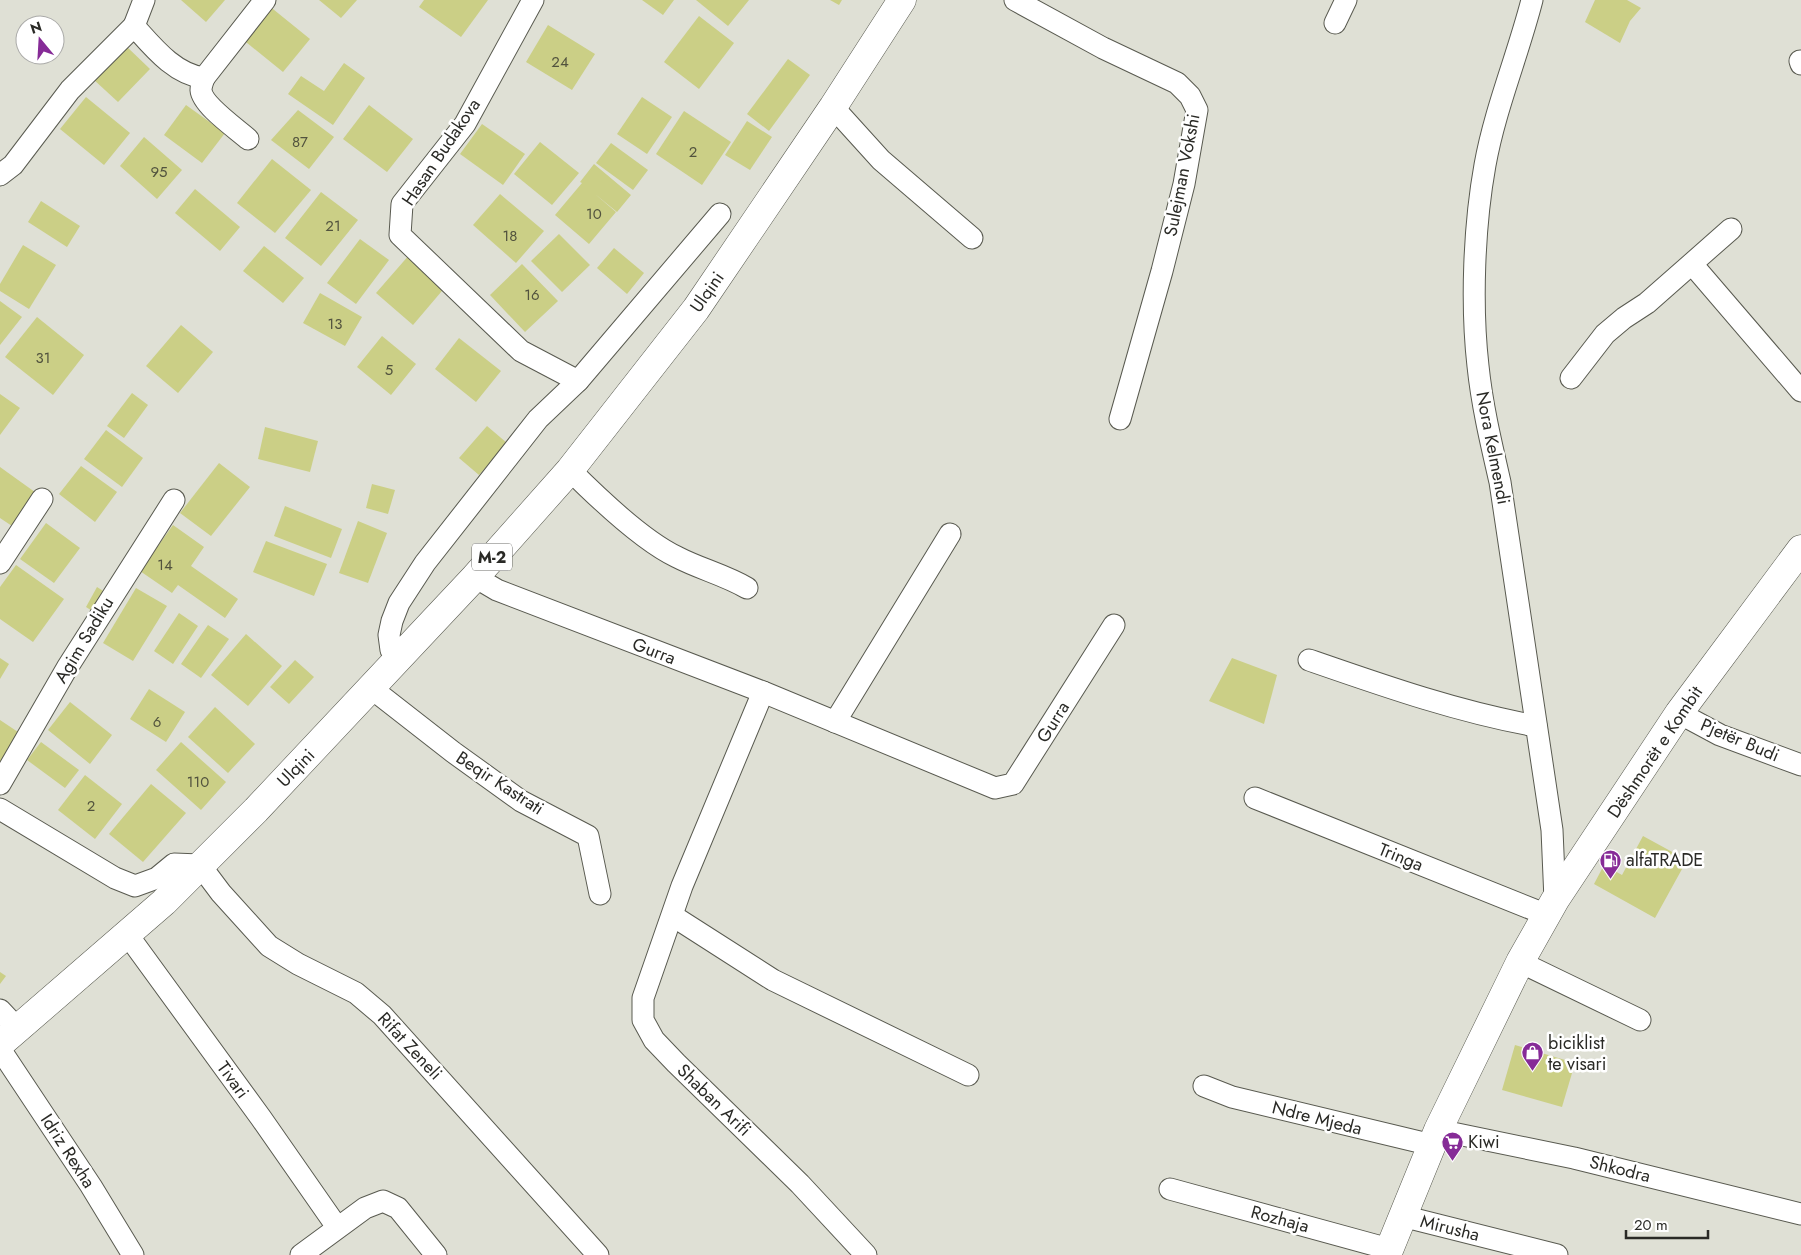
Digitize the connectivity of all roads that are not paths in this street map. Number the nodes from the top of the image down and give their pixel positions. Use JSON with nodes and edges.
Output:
{"nodes":[{"id":1,"x":144,"y":0,"type":"edge"},
{"id":2,"x":265,"y":0,"type":"edge"},
{"id":3,"x":534,"y":0,"type":"edge"},
{"id":4,"x":902,"y":0,"type":"edge"},
{"id":5,"x":1015,"y":0,"type":"edge"},
{"id":6,"x":1346,"y":0,"type":"edge"},
{"id":7,"x":1532,"y":0,"type":"edge"},
{"id":8,"x":1335,"y":23,"type":"dead end"},
{"id":9,"x":134,"y":26,"type":"junction"},
{"id":10,"x":204,"y":78,"type":"junction"},
{"id":11,"x":833,"y":107,"type":"junction"},
{"id":12,"x":248,"y":139,"type":"dead end"},
{"id":13,"x":0,"y":175,"type":"edge"},
{"id":14,"x":720,"y":214,"type":"dead end"},
{"id":15,"x":1731,"y":228,"type":"dead end"},
{"id":16,"x":972,"y":238,"type":"dead end"},
{"id":17,"x":1692,"y":264,"type":"junction"},
{"id":18,"x":1571,"y":378,"type":"dead end"},
{"id":19,"x":578,"y":382,"type":"junction"},
{"id":20,"x":1801,"y":391,"type":"edge"},
{"id":21,"x":1120,"y":419,"type":"dead end"},
{"id":22,"x":570,"y":470,"type":"junction"},
{"id":23,"x":42,"y":499,"type":"dead end"},
{"id":24,"x":174,"y":500,"type":"dead end"},
{"id":25,"x":950,"y":534,"type":"dead end"},
{"id":26,"x":1801,"y":549,"type":"edge"},
{"id":27,"x":0,"y":563,"type":"edge"},
{"id":28,"x":475,"y":577,"type":"junction"},
{"id":29,"x":747,"y":588,"type":"dead end"},
{"id":30,"x":1114,"y":625,"type":"dead end"},
{"id":31,"x":398,"y":658,"type":"junction"},
{"id":32,"x":1309,"y":660,"type":"dead end"},
{"id":33,"x":371,"y":688,"type":"junction"},
{"id":34,"x":763,"y":692,"type":"junction"},
{"id":35,"x":1679,"y":713,"type":"junction"},
{"id":36,"x":835,"y":722,"type":"junction"},
{"id":37,"x":1536,"y":726,"type":"junction"},
{"id":38,"x":1801,"y":765,"type":"edge"},
{"id":39,"x":0,"y":784,"type":"edge"},
{"id":40,"x":1255,"y":798,"type":"dead end"},
{"id":41,"x":0,"y":809,"type":"edge"},
{"id":42,"x":200,"y":865,"type":"junction"},
{"id":43,"x":600,"y":894,"type":"dead end"},
{"id":44,"x":1551,"y":908,"type":"junction"},
{"id":45,"x":673,"y":916,"type":"junction"},
{"id":46,"x":127,"y":934,"type":"junction"},
{"id":47,"x":1520,"y":962,"type":"junction"},
{"id":48,"x":1640,"y":1020,"type":"dead end"},
{"id":49,"x":6,"y":1027,"type":"edge"},
{"id":50,"x":0,"y":1049,"type":"edge"},
{"id":51,"x":968,"y":1076,"type":"dead end"},
{"id":52,"x":1204,"y":1086,"type":"dead end"},
{"id":53,"x":1435,"y":1137,"type":"junction"},
{"id":54,"x":1170,"y":1189,"type":"dead end"},
{"id":55,"x":1801,"y":1214,"type":"edge"},
{"id":56,"x":1402,"y":1216,"type":"junction"},
{"id":57,"x":337,"y":1227,"type":"junction"},
{"id":58,"x":1388,"y":1252,"type":"edge"},
{"id":59,"x":133,"y":1255,"type":"edge"},
{"id":60,"x":301,"y":1255,"type":"edge"},
{"id":61,"x":436,"y":1255,"type":"edge"},
{"id":62,"x":598,"y":1255,"type":"edge"},
{"id":63,"x":866,"y":1255,"type":"edge"},
{"id":64,"x":1557,"y":1255,"type":"edge"}],
"edges":[{"from":1,"to":9,"type":"street"},
{"from":2,"to":10,"type":"street"},
{"from":3,"to":19,"type":"street","name":"Hasan Budakova"},
{"from":4,"to":11,"type":"main road","name":"Ulqini","number":"M-2"},
{"from":5,"to":21,"type":"street","name":"Sulejman Vokshi"},
{"from":6,"to":8,"type":"street"},
{"from":7,"to":37,"type":"street","name":"Nora Kelmendi"},
{"from":9,"to":10,"type":"street"},
{"from":9,"to":13,"type":"street"},
{"from":10,"to":12,"type":"street"},
{"from":11,"to":16,"type":"street"},
{"from":11,"to":22,"type":"main road","name":"Ulqini","number":"M-2"},
{"from":14,"to":19,"type":"street"},
{"from":15,"to":17,"type":"street"},
{"from":17,"to":18,"type":"street"},
{"from":17,"to":20,"type":"street"},
{"from":19,"to":31,"type":"street"},
{"from":22,"to":28,"type":"main road","name":"Ulqini","number":"M-2"},
{"from":22,"to":29,"type":"street"},
{"from":23,"to":27,"type":"street"},
{"from":24,"to":39,"type":"street","name":"Agim Sadiku"},
{"from":25,"to":36,"type":"street"},
{"from":26,"to":35,"type":"main road","name":"Dëshmorët e Kombit"},
{"from":28,"to":31,"type":"main road","name":"Ulqini","number":"M-2"},
{"from":28,"to":34,"type":"street","name":"Gurra"},
{"from":30,"to":36,"type":"street","name":"Gurra"},
{"from":31,"to":33,"type":"main road","name":"Ulqini","number":"M-2"},
{"from":32,"to":37,"type":"street"},
{"from":33,"to":42,"type":"main road","name":"Ulqini","number":"M-2"},
{"from":33,"to":43,"type":"street","name":"Beqir Kastrati"},
{"from":34,"to":36,"type":"street","name":"Gurra"},
{"from":34,"to":45,"type":"street","name":"Shaban Arifi"},
{"from":35,"to":38,"type":"street","name":"Pjetër Budi"},
{"from":35,"to":44,"type":"main road","name":"Dëshmorët e Kombit"},
{"from":37,"to":44,"type":"street","name":"Nora Kelmendi"},
{"from":40,"to":44,"type":"street","name":"Tringa"},
{"from":41,"to":42,"type":"street"},
{"from":42,"to":46,"type":"main road","name":"Ulqini","number":"M-2"},
{"from":42,"to":62,"type":"street","name":"Rifat Zeneli"},
{"from":44,"to":47,"type":"main road","name":"Dëshmorët e Kombit"},
{"from":45,"to":51,"type":"street"},
{"from":45,"to":63,"type":"street","name":"Shaban Arifi"},
{"from":46,"to":49,"type":"main road","name":"Ulqini","number":"M-2"},
{"from":46,"to":57,"type":"street","name":"Tivari"},
{"from":47,"to":48,"type":"street"},
{"from":47,"to":53,"type":"main road","name":"Dëshmorët e Kombit"},
{"from":50,"to":59,"type":"street","name":"Idriz Rexha"},
{"from":52,"to":53,"type":"street","name":"Ndre Mjeda"},
{"from":53,"to":55,"type":"street","name":"Shkodra"},
{"from":53,"to":56,"type":"main road","name":"Dëshmorët e Kombit"},
{"from":54,"to":58,"type":"street","name":"Rozhaja"},
{"from":56,"to":58,"type":"main road","name":"Dëshmorët e Kombit"},
{"from":56,"to":64,"type":"street","name":"Mirusha"},
{"from":57,"to":60,"type":"street"},
{"from":57,"to":61,"type":"street"}]}
